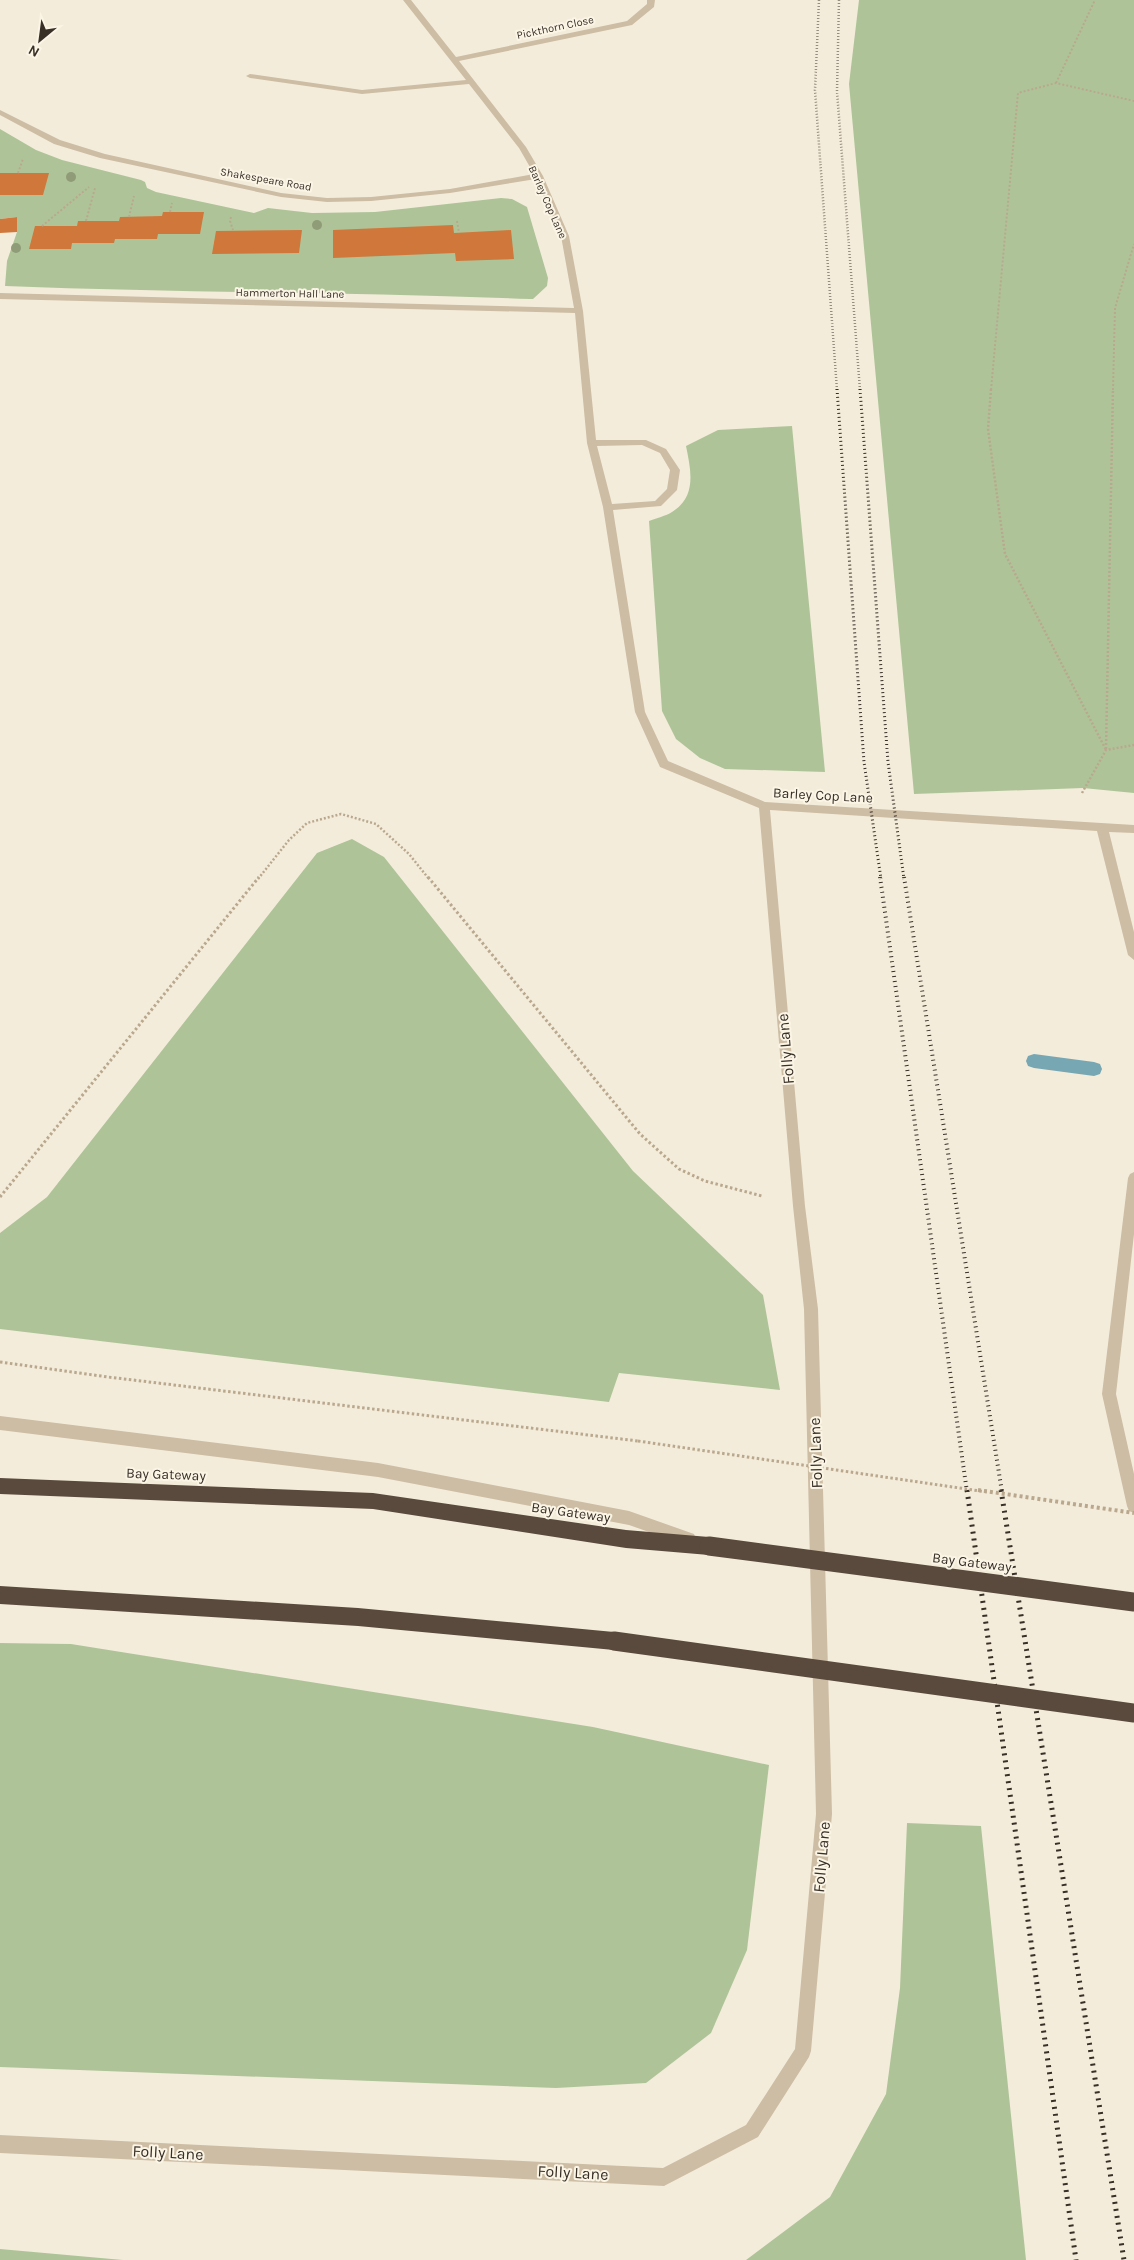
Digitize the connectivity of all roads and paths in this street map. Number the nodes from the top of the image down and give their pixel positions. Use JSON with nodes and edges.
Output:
{"nodes":[{"id":1,"x":407,"y":0,"type":"edge"},
{"id":2,"x":651,"y":0,"type":"edge"},
{"id":3,"x":1095,"y":0,"type":"edge"},
{"id":4,"x":453,"y":60,"type":"junction"},
{"id":5,"x":250,"y":76,"type":"dead end"},
{"id":6,"x":470,"y":82,"type":"junction"},
{"id":7,"x":1056,"y":83,"type":"junction"},
{"id":8,"x":1134,"y":101,"type":"edge"},
{"id":9,"x":0,"y":112,"type":"edge"},
{"id":10,"x":539,"y":176,"type":"junction"},
{"id":11,"x":97,"y":181,"type":"dead end"},
{"id":12,"x":91,"y":186,"type":"dead end"},
{"id":13,"x":86,"y":221,"type":"dead end"},
{"id":14,"x":42,"y":226,"type":"dead end"},
{"id":15,"x":1134,"y":244,"type":"edge"},
{"id":16,"x":0,"y":296,"type":"edge"},
{"id":17,"x":579,"y":311,"type":"junction"},
{"id":18,"x":592,"y":443,"type":"junction"},
{"id":19,"x":608,"y":507,"type":"junction"},
{"id":20,"x":1134,"y":745,"type":"edge"},
{"id":21,"x":1106,"y":750,"type":"junction"},
{"id":22,"x":764,"y":806,"type":"junction"},
{"id":23,"x":1074,"y":825,"type":"junction"},
{"id":24,"x":1102,"y":827,"type":"junction"},
{"id":25,"x":1134,"y":829,"type":"edge"},
{"id":26,"x":1134,"y":955,"type":"edge"},
{"id":27,"x":1134,"y":1178,"type":"edge"},
{"id":28,"x":0,"y":1196,"type":"edge"},
{"id":29,"x":799,"y":1206,"type":"junction"},
{"id":30,"x":0,"y":1362,"type":"edge"},
{"id":31,"x":0,"y":1423,"type":"edge"},
{"id":32,"x":0,"y":1486,"type":"edge"},
{"id":33,"x":1134,"y":1506,"type":"edge"},
{"id":34,"x":1134,"y":1513,"type":"edge"},
{"id":35,"x":709,"y":1546,"type":"junction"},
{"id":36,"x":0,"y":1596,"type":"edge"},
{"id":37,"x":1134,"y":1602,"type":"edge"},
{"id":38,"x":1134,"y":1713,"type":"edge"},
{"id":39,"x":0,"y":2144,"type":"edge"}],
"edges":[{"from":1,"to":4,"type":"street","name":"Barley Cop Lane"},
{"from":2,"to":4,"type":"street","name":"Pickthorn Close"},
{"from":3,"to":7,"type":"path"},
{"from":4,"to":6,"type":"street","name":"Barley Cop Lane"},
{"from":5,"to":6,"type":"street"},
{"from":6,"to":10,"type":"street","name":"Barley Cop Lane"},
{"from":7,"to":8,"type":"path"},
{"from":7,"to":21,"type":"path"},
{"from":9,"to":10,"type":"street","name":"Shakespeare Road"},
{"from":10,"to":17,"type":"street","name":"Barley Cop Lane"},
{"from":11,"to":13,"type":"path"},
{"from":12,"to":14,"type":"path"},
{"from":15,"to":21,"type":"path"},
{"from":16,"to":17,"type":"street","name":"Hammerton Hall Lane"},
{"from":17,"to":18,"type":"street","name":"Barley Cop Lane"},
{"from":18,"to":19,"type":"street","name":"Barley Cop Lane"},
{"from":18,"to":19,"type":"street"},
{"from":19,"to":22,"type":"street","name":"Barley Cop Lane"},
{"from":20,"to":21,"type":"path"},
{"from":21,"to":23,"type":"path"},
{"from":22,"to":23,"type":"street","name":"Barley Cop Lane"},
{"from":22,"to":29,"type":"street","name":"Folly Lane"},
{"from":23,"to":24,"type":"street","name":"Barley Cop Lane"},
{"from":24,"to":25,"type":"street","name":"Barley Cop Lane"},
{"from":24,"to":26,"type":"street"},
{"from":27,"to":33,"type":"street"},
{"from":28,"to":29,"type":"path"},
{"from":29,"to":39,"type":"street","name":"Folly Lane"},
{"from":30,"to":34,"type":"path","bridge":true},
{"from":31,"to":35,"type":"street"},
{"from":32,"to":35,"type":"highway","name":"Bay Gateway"},
{"from":35,"to":37,"type":"highway","name":"Bay Gateway","bridge":true},
{"from":36,"to":38,"type":"highway","bridge":true}]}
